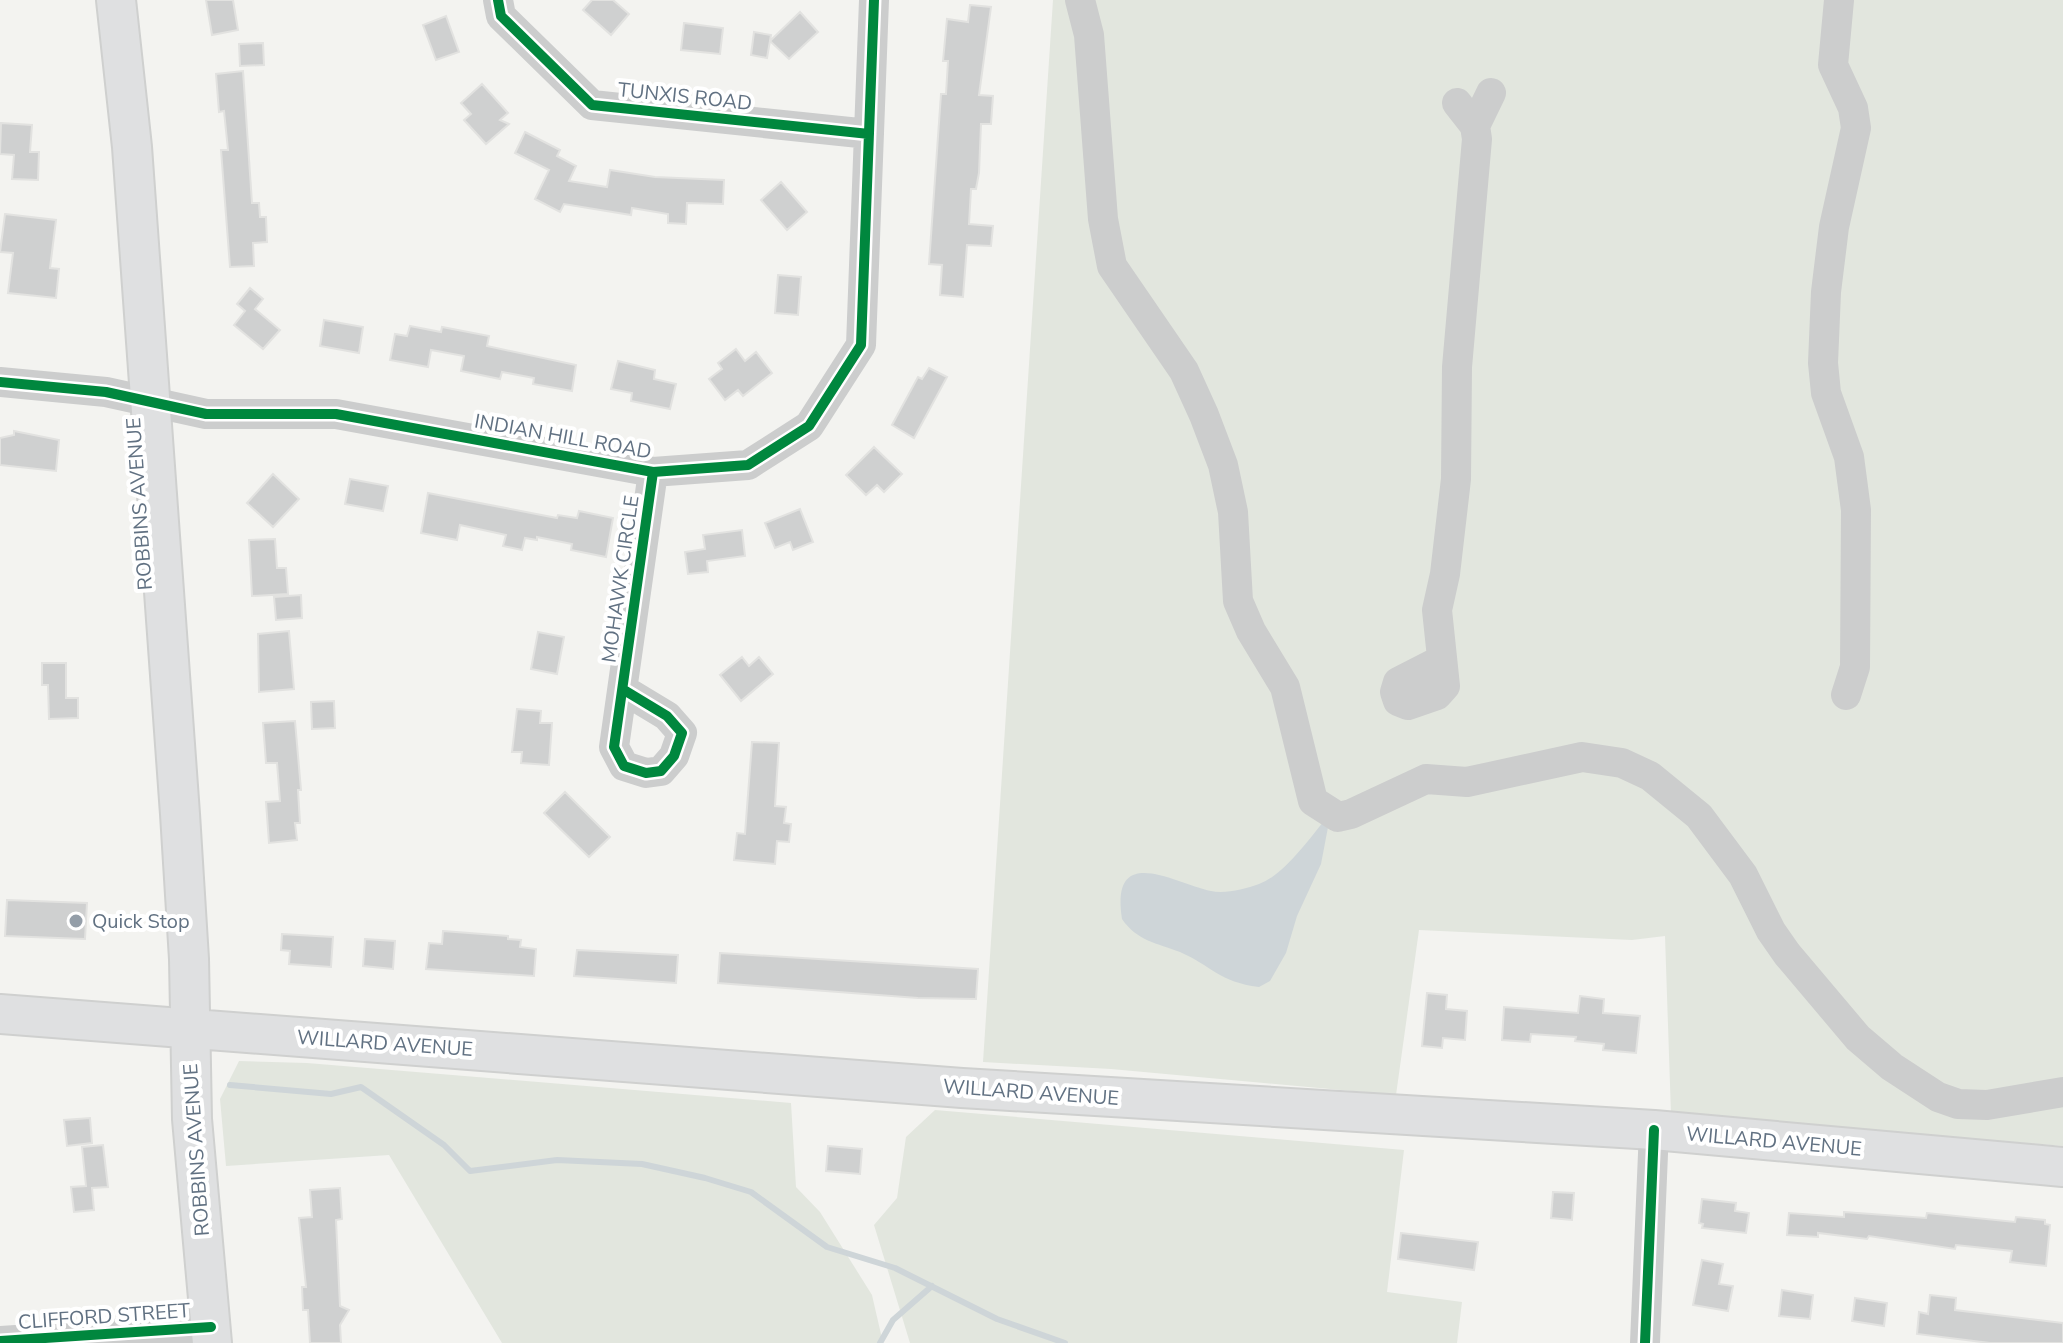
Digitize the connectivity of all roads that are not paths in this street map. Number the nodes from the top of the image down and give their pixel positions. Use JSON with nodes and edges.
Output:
{"nodes":[{"id":1,"x":116,"y":0,"type":"edge"},
{"id":2,"x":498,"y":0,"type":"edge"},
{"id":3,"x":874,"y":0,"type":"edge"},
{"id":4,"x":1080,"y":0,"type":"edge"},
{"id":5,"x":1839,"y":0,"type":"edge"},
{"id":6,"x":1491,"y":93,"type":"dead end"},
{"id":7,"x":869,"y":134,"type":"junction"},
{"id":8,"x":0,"y":382,"type":"edge"},
{"id":9,"x":150,"y":403,"type":"junction"},
{"id":10,"x":653,"y":472,"type":"junction"},
{"id":11,"x":1441,"y":660,"type":"dead end"},
{"id":12,"x":624,"y":690,"type":"dead end"},
{"id":13,"x":1846,"y":695,"type":"dead end"},
{"id":14,"x":0,"y":1014,"type":"edge"},
{"id":15,"x":189,"y":1027,"type":"junction"},
{"id":16,"x":2063,"y":1092,"type":"edge"},
{"id":17,"x":1654,"y":1130,"type":"junction"},
{"id":18,"x":2063,"y":1167,"type":"edge"},
{"id":19,"x":211,"y":1335,"type":"edge"},
{"id":20,"x":0,"y":1341,"type":"edge"},
{"id":21,"x":1645,"y":1343,"type":"edge"}],
"edges":[{"from":1,"to":9,"type":"main road","name":"ROBBINS AVENUE"},
{"from":2,"to":7,"type":"street","name":"TUNXIS ROAD"},
{"from":3,"to":7,"type":"street","name":"INDIAN HILL ROAD"},
{"from":4,"to":16,"type":"street"},
{"from":5,"to":13,"type":"street"},
{"from":6,"to":11,"type":"street"},
{"from":7,"to":10,"type":"street","name":"INDIAN HILL ROAD"},
{"from":8,"to":9,"type":"street","name":"INDIAN HILL ROAD"},
{"from":9,"to":10,"type":"street","name":"INDIAN HILL ROAD"},
{"from":9,"to":15,"type":"main road","name":"ROBBINS AVENUE"},
{"from":10,"to":12,"type":"street","name":"MOHAWK CIRCLE"},
{"from":14,"to":15,"type":"main road","name":"WILLARD AVENUE"},
{"from":15,"to":17,"type":"main road","name":"WILLARD AVENUE"},
{"from":15,"to":19,"type":"main road","name":"ROBBINS AVENUE"},
{"from":17,"to":18,"type":"main road","name":"WILLARD AVENUE"},
{"from":17,"to":21,"type":"street"},
{"from":19,"to":20,"type":"street","name":"CLIFFORD STREET"}]}
